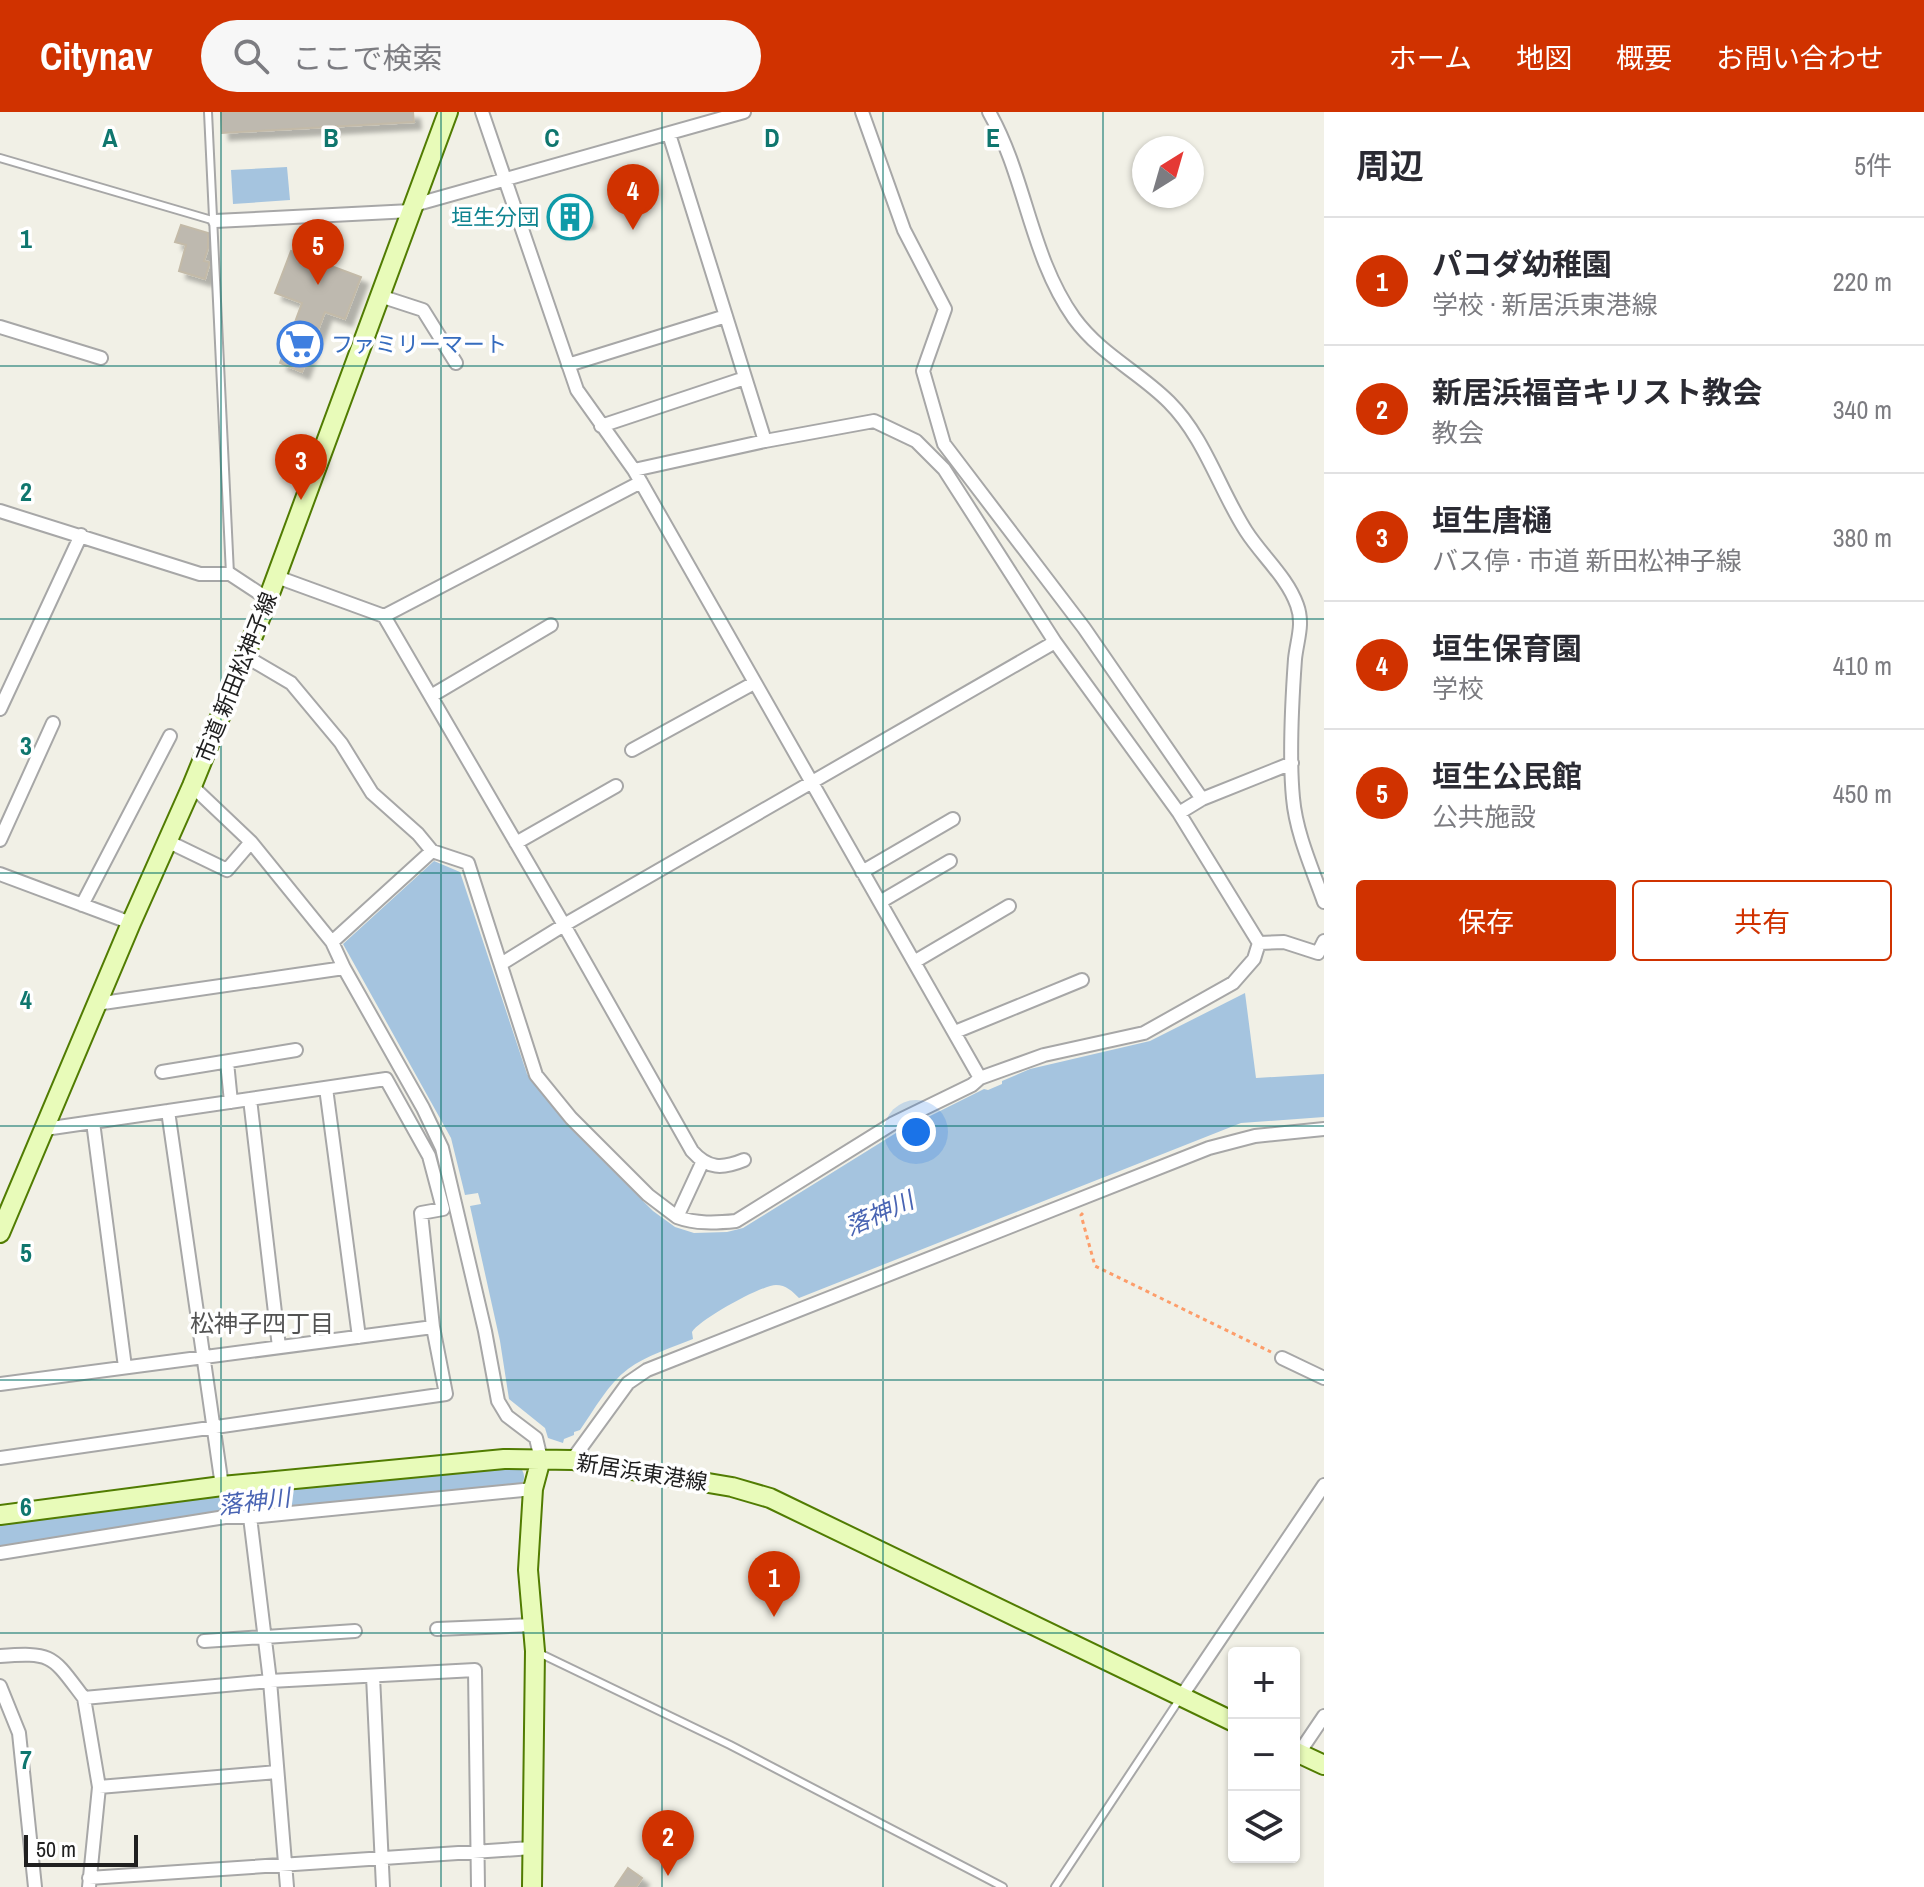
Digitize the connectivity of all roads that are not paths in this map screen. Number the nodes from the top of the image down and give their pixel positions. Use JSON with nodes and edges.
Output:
{"nodes":[{"id":1,"x":208,"y":112,"type":"edge"},
{"id":2,"x":448,"y":112,"type":"edge"},
{"id":3,"x":482,"y":112,"type":"edge"},
{"id":4,"x":744,"y":112,"type":"edge"},
{"id":5,"x":862,"y":112,"type":"edge"},
{"id":6,"x":989,"y":112,"type":"edge"},
{"id":7,"x":669,"y":134,"type":"junction"},
{"id":8,"x":0,"y":158,"type":"edge"},
{"id":9,"x":504,"y":181,"type":"junction"},
{"id":10,"x":412,"y":208,"type":"junction"},
{"id":11,"x":215,"y":221,"type":"junction"},
{"id":12,"x":380,"y":296,"type":"junction"},
{"id":13,"x":726,"y":316,"type":"junction"},
{"id":14,"x":0,"y":327,"type":"edge"},
{"id":15,"x":101,"y":358,"type":"dead end"},
{"id":16,"x":456,"y":363,"type":"dead end"},
{"id":17,"x":568,"y":365,"type":"junction"},
{"id":18,"x":745,"y":378,"type":"junction"},
{"id":19,"x":601,"y":426,"type":"junction"},
{"id":20,"x":765,"y":441,"type":"junction"},
{"id":21,"x":638,"y":476,"type":"junction"},
{"id":22,"x":2,"y":515,"type":"edge"},
{"id":23,"x":81,"y":535,"type":"junction"},
{"id":24,"x":230,"y":574,"type":"junction"},
{"id":25,"x":277,"y":577,"type":"junction"},
{"id":26,"x":268,"y":599,"type":"junction"},
{"id":27,"x":384,"y":616,"type":"junction"},
{"id":28,"x":551,"y":625,"type":"dead end"},
{"id":29,"x":1055,"y":642,"type":"junction"},
{"id":30,"x":245,"y":656,"type":"junction"},
{"id":31,"x":754,"y":683,"type":"junction"},
{"id":32,"x":431,"y":696,"type":"junction"},
{"id":33,"x":0,"y":709,"type":"edge"},
{"id":34,"x":53,"y":723,"type":"dead end"},
{"id":35,"x":170,"y":736,"type":"dead end"},
{"id":36,"x":632,"y":750,"type":"dead end"},
{"id":37,"x":1292,"y":763,"type":"junction"},
{"id":38,"x":810,"y":783,"type":"junction"},
{"id":39,"x":192,"y":786,"type":"junction"},
{"id":40,"x":616,"y":786,"type":"dead end"},
{"id":41,"x":1202,"y":799,"type":"junction"},
{"id":42,"x":1179,"y":813,"type":"junction"},
{"id":43,"x":953,"y":819,"type":"dead end"},
{"id":44,"x":0,"y":840,"type":"edge"},
{"id":45,"x":167,"y":841,"type":"junction"},
{"id":46,"x":251,"y":842,"type":"junction"},
{"id":47,"x":516,"y":843,"type":"junction"},
{"id":48,"x":432,"y":851,"type":"junction"},
{"id":49,"x":950,"y":861,"type":"dead end"},
{"id":50,"x":862,"y":872,"type":"junction"},
{"id":51,"x":0,"y":874,"type":"edge"},
{"id":52,"x":880,"y":902,"type":"junction"},
{"id":53,"x":1324,"y":902,"type":"edge"},
{"id":54,"x":82,"y":905,"type":"junction"},
{"id":55,"x":1009,"y":906,"type":"dead end"},
{"id":56,"x":131,"y":923,"type":"junction"},
{"id":57,"x":564,"y":925,"type":"junction"},
{"id":58,"x":332,"y":942,"type":"junction"},
{"id":59,"x":1259,"y":943,"type":"junction"},
{"id":60,"x":1322,"y":953,"type":"edge"},
{"id":61,"x":914,"y":962,"type":"junction"},
{"id":62,"x":501,"y":964,"type":"junction"},
{"id":63,"x":344,"y":968,"type":"junction"},
{"id":64,"x":1082,"y":980,"type":"dead end"},
{"id":65,"x":96,"y":1004,"type":"junction"},
{"id":66,"x":955,"y":1032,"type":"junction"},
{"id":67,"x":296,"y":1050,"type":"dead end"},
{"id":68,"x":227,"y":1062,"type":"junction"},
{"id":69,"x":162,"y":1072,"type":"dead end"},
{"id":70,"x":980,"y":1078,"type":"junction"},
{"id":71,"x":326,"y":1088,"type":"junction"},
{"id":72,"x":250,"y":1099,"type":"junction"},
{"id":73,"x":231,"y":1102,"type":"junction"},
{"id":74,"x":168,"y":1111,"type":"junction"},
{"id":75,"x":93,"y":1122,"type":"junction"},
{"id":76,"x":45,"y":1129,"type":"junction"},
{"id":77,"x":1324,"y":1129,"type":"edge"},
{"id":78,"x":744,"y":1160,"type":"dead end"},
{"id":79,"x":702,"y":1163,"type":"junction"},
{"id":80,"x":677,"y":1217,"type":"junction"},
{"id":81,"x":0,"y":1233,"type":"edge"},
{"id":82,"x":433,"y":1327,"type":"junction"},
{"id":83,"x":359,"y":1337,"type":"junction"},
{"id":84,"x":279,"y":1347,"type":"junction"},
{"id":85,"x":202,"y":1357,"type":"junction"},
{"id":86,"x":1282,"y":1358,"type":"road end"},
{"id":87,"x":125,"y":1367,"type":"junction"},
{"id":88,"x":1324,"y":1378,"type":"edge"},
{"id":89,"x":0,"y":1384,"type":"edge"},
{"id":90,"x":213,"y":1428,"type":"junction"},
{"id":91,"x":0,"y":1458,"type":"edge"},
{"id":92,"x":541,"y":1459,"type":"junction"},
{"id":93,"x":572,"y":1460,"type":"junction"},
{"id":94,"x":1324,"y":1485,"type":"edge"},
{"id":95,"x":222,"y":1486,"type":"junction"},
{"id":96,"x":533,"y":1489,"type":"junction"},
{"id":97,"x":0,"y":1515,"type":"edge"},
{"id":98,"x":250,"y":1517,"type":"junction"},
{"id":99,"x":0,"y":1553,"type":"edge"},
{"id":100,"x":533,"y":1625,"type":"junction"},
{"id":101,"x":437,"y":1629,"type":"dead end"},
{"id":102,"x":355,"y":1631,"type":"dead end"},
{"id":103,"x":265,"y":1636,"type":"junction"},
{"id":104,"x":204,"y":1641,"type":"dead end"},
{"id":105,"x":535,"y":1651,"type":"junction"},
{"id":106,"x":0,"y":1656,"type":"edge"},
{"id":107,"x":373,"y":1676,"type":"junction"},
{"id":108,"x":270,"y":1681,"type":"junction"},
{"id":109,"x":0,"y":1686,"type":"edge"},
{"id":110,"x":1181,"y":1697,"type":"junction"},
{"id":111,"x":84,"y":1698,"type":"junction"},
{"id":112,"x":1324,"y":1716,"type":"edge"},
{"id":113,"x":1228,"y":1719,"type":"edge"},
{"id":114,"x":1300,"y":1747,"type":"edge"},
{"id":115,"x":1300,"y":1754,"type":"edge"},
{"id":116,"x":1324,"y":1765,"type":"edge"},
{"id":117,"x":277,"y":1772,"type":"junction"},
{"id":118,"x":99,"y":1787,"type":"junction"},
{"id":119,"x":532,"y":1848,"type":"junction"},
{"id":120,"x":477,"y":1851,"type":"junction"},
{"id":121,"x":382,"y":1858,"type":"junction"},
{"id":122,"x":285,"y":1865,"type":"junction"},
{"id":123,"x":177,"y":1872,"type":"junction"},
{"id":124,"x":89,"y":1882,"type":"edge"},
{"id":125,"x":35,"y":1887,"type":"edge"},
{"id":126,"x":178,"y":1887,"type":"edge"},
{"id":127,"x":287,"y":1887,"type":"edge"},
{"id":128,"x":383,"y":1887,"type":"edge"},
{"id":129,"x":478,"y":1887,"type":"edge"},
{"id":130,"x":532,"y":1887,"type":"edge"},
{"id":131,"x":1003,"y":1887,"type":"edge"},
{"id":132,"x":1055,"y":1887,"type":"edge"}],
"edges":[{"from":1,"to":11,"type":"lane"},
{"from":2,"to":10,"type":"street","name":"市道 新田松神子線"},
{"from":3,"to":9,"type":"street"},
{"from":4,"to":7,"type":"street"},
{"from":5,"to":41,"type":"street"},
{"from":6,"to":37,"type":"street"},
{"from":7,"to":9,"type":"street"},
{"from":7,"to":13,"type":"street"},
{"from":8,"to":11,"type":"lane"},
{"from":9,"to":10,"type":"street"},
{"from":9,"to":17,"type":"street"},
{"from":10,"to":11,"type":"street"},
{"from":10,"to":12,"type":"street","name":"市道 新田松神子線"},
{"from":11,"to":24,"type":"lane"},
{"from":12,"to":16,"type":"street"},
{"from":12,"to":25,"type":"street","name":"市道 新田松神子線"},
{"from":13,"to":17,"type":"street"},
{"from":13,"to":18,"type":"street"},
{"from":14,"to":15,"type":"street"},
{"from":17,"to":19,"type":"street"},
{"from":18,"to":19,"type":"street"},
{"from":18,"to":20,"type":"street"},
{"from":19,"to":21,"type":"street"},
{"from":20,"to":21,"type":"street"},
{"from":20,"to":29,"type":"street"},
{"from":21,"to":27,"type":"street"},
{"from":21,"to":31,"type":"street"},
{"from":22,"to":23,"type":"street"},
{"from":23,"to":24,"type":"street"},
{"from":23,"to":33,"type":"street"},
{"from":24,"to":26,"type":"street"},
{"from":25,"to":26,"type":"street","name":"市道 新田松神子線"},
{"from":25,"to":27,"type":"street"},
{"from":26,"to":30,"type":"street","name":"市道 新田松神子線"},
{"from":27,"to":32,"type":"street"},
{"from":28,"to":32,"type":"street"},
{"from":29,"to":38,"type":"street"},
{"from":29,"to":42,"type":"street"},
{"from":30,"to":39,"type":"street","name":"市道 新田松神子線"},
{"from":30,"to":48,"type":"street"},
{"from":31,"to":36,"type":"street"},
{"from":31,"to":38,"type":"street"},
{"from":32,"to":47,"type":"street"},
{"from":34,"to":44,"type":"street"},
{"from":35,"to":54,"type":"street"},
{"from":37,"to":41,"type":"street"},
{"from":37,"to":53,"type":"street"},
{"from":38,"to":50,"type":"street"},
{"from":38,"to":57,"type":"street"},
{"from":39,"to":45,"type":"street","name":"市道 新田松神子線"},
{"from":39,"to":46,"type":"street"},
{"from":40,"to":47,"type":"street"},
{"from":41,"to":42,"type":"street"},
{"from":42,"to":59,"type":"street"},
{"from":43,"to":50,"type":"street"},
{"from":45,"to":46,"type":"street"},
{"from":45,"to":56,"type":"street","name":"市道 新田松神子線"},
{"from":46,"to":58,"type":"street"},
{"from":47,"to":57,"type":"street"},
{"from":48,"to":58,"type":"street"},
{"from":48,"to":62,"type":"street"},
{"from":49,"to":52,"type":"street"},
{"from":50,"to":52,"type":"street"},
{"from":51,"to":54,"type":"street"},
{"from":52,"to":61,"type":"street"},
{"from":54,"to":56,"type":"street"},
{"from":55,"to":61,"type":"street"},
{"from":56,"to":65,"type":"street","name":"市道 新田松神子線"},
{"from":57,"to":62,"type":"street"},
{"from":57,"to":79,"type":"street"},
{"from":58,"to":63,"type":"street"},
{"from":59,"to":60,"type":"street"},
{"from":59,"to":70,"type":"street"},
{"from":61,"to":66,"type":"street"},
{"from":62,"to":80,"type":"street"},
{"from":63,"to":65,"type":"street"},
{"from":63,"to":92,"type":"street"},
{"from":64,"to":66,"type":"street"},
{"from":65,"to":76,"type":"street","name":"市道 新田松神子線"},
{"from":66,"to":70,"type":"street"},
{"from":67,"to":68,"type":"street"},
{"from":68,"to":69,"type":"street"},
{"from":68,"to":73,"type":"street"},
{"from":70,"to":80,"type":"street"},
{"from":71,"to":72,"type":"street"},
{"from":71,"to":82,"type":"street"},
{"from":71,"to":83,"type":"street"},
{"from":72,"to":73,"type":"street"},
{"from":72,"to":84,"type":"street"},
{"from":73,"to":74,"type":"street"},
{"from":74,"to":75,"type":"street"},
{"from":74,"to":85,"type":"street"},
{"from":75,"to":76,"type":"street"},
{"from":75,"to":87,"type":"street"},
{"from":76,"to":81,"type":"street","name":"市道 新田松神子線"},
{"from":77,"to":93,"type":"street"},
{"from":78,"to":79,"type":"street"},
{"from":79,"to":80,"type":"street"},
{"from":82,"to":83,"type":"street"},
{"from":82,"to":90,"type":"street"},
{"from":83,"to":84,"type":"street"},
{"from":84,"to":85,"type":"street"},
{"from":85,"to":87,"type":"street"},
{"from":85,"to":90,"type":"street"},
{"from":86,"to":88,"type":"street"},
{"from":87,"to":89,"type":"street"},
{"from":90,"to":91,"type":"street"},
{"from":90,"to":95,"type":"street"},
{"from":92,"to":93,"type":"street","name":"新居浜東港線"},
{"from":92,"to":95,"type":"street","name":"新居浜東港線"},
{"from":92,"to":96,"type":"street"},
{"from":93,"to":110,"type":"street","name":"新居浜東港線"},
{"from":94,"to":110,"type":"street"},
{"from":95,"to":97,"type":"street","name":"新居浜東港線"},
{"from":96,"to":98,"type":"street"},
{"from":96,"to":100,"type":"street"},
{"from":98,"to":99,"type":"street"},
{"from":98,"to":103,"type":"street"},
{"from":100,"to":101,"type":"street"},
{"from":100,"to":105,"type":"street"},
{"from":102,"to":103,"type":"street"},
{"from":103,"to":104,"type":"street"},
{"from":103,"to":108,"type":"street"},
{"from":105,"to":119,"type":"street"},
{"from":105,"to":131,"type":"lane"},
{"from":106,"to":111,"type":"street"},
{"from":107,"to":108,"type":"street"},
{"from":107,"to":120,"type":"street"},
{"from":107,"to":121,"type":"street"},
{"from":108,"to":111,"type":"street"},
{"from":108,"to":117,"type":"street"},
{"from":109,"to":125,"type":"street"},
{"from":110,"to":113,"type":"street","name":"新居浜東港線"},
{"from":110,"to":132,"type":"lane"},
{"from":111,"to":118,"type":"street"},
{"from":112,"to":114,"type":"street"},
{"from":115,"to":116,"type":"street"},
{"from":117,"to":118,"type":"street"},
{"from":117,"to":122,"type":"street"},
{"from":118,"to":124,"type":"street"},
{"from":119,"to":120,"type":"street"},
{"from":119,"to":130,"type":"street"},
{"from":120,"to":121,"type":"street"},
{"from":120,"to":129,"type":"street"},
{"from":121,"to":122,"type":"street"},
{"from":121,"to":128,"type":"street"},
{"from":122,"to":123,"type":"street"},
{"from":122,"to":127,"type":"street"},
{"from":123,"to":124,"type":"street"},
{"from":123,"to":126,"type":"street"}]}
